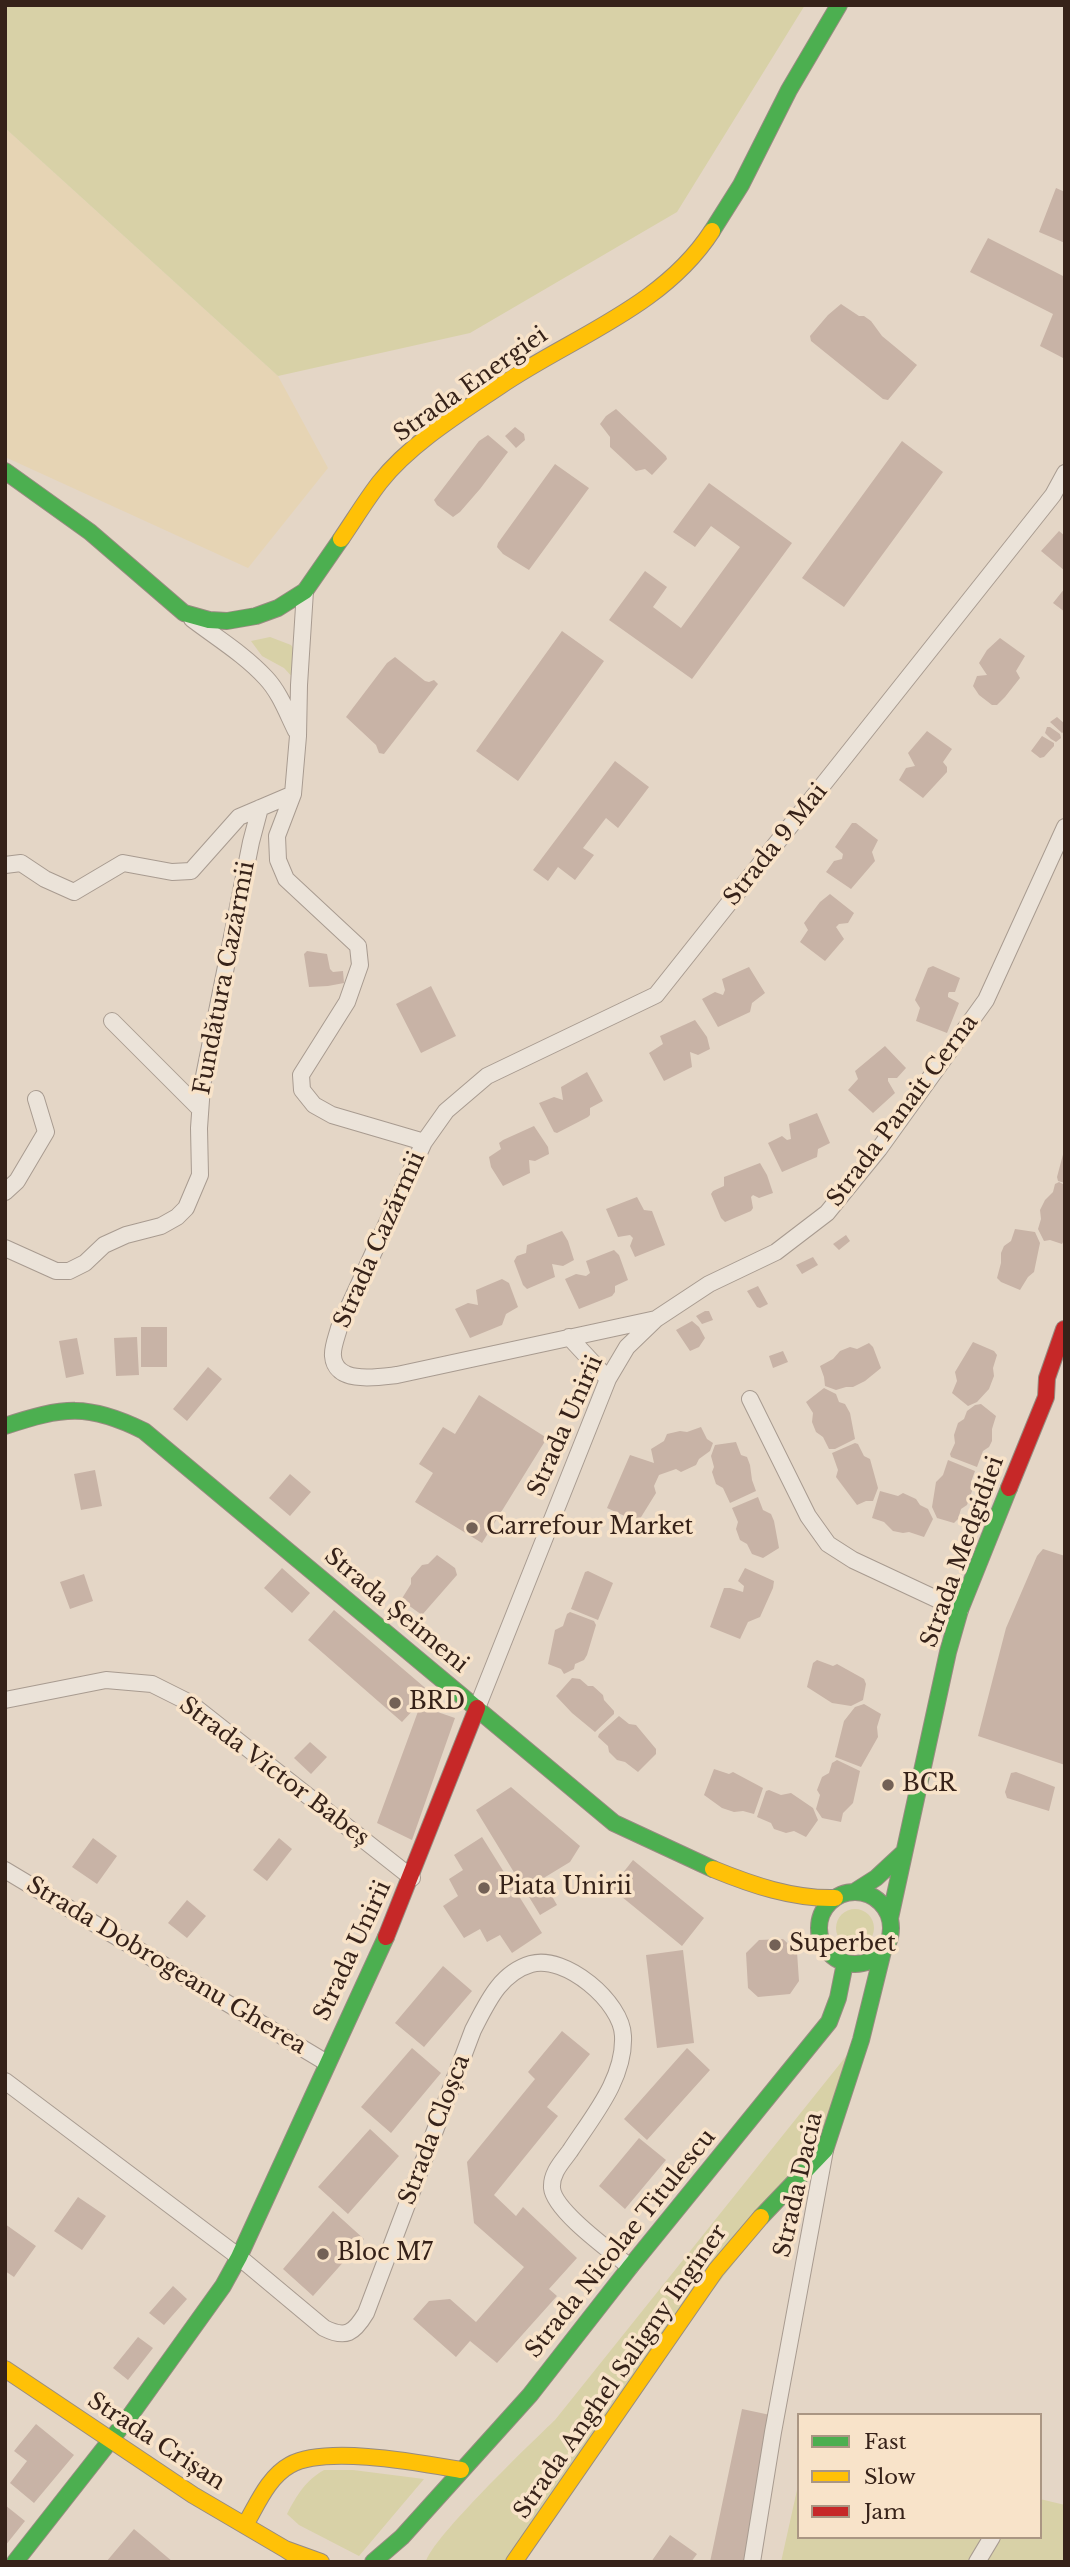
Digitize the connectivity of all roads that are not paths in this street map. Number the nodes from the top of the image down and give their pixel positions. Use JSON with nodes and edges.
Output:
{"nodes":[{"id":1,"x":839,"y":5,"type":"edge"},
{"id":2,"x":5,"y":471,"type":"edge"},
{"id":3,"x":1065,"y":473,"type":"edge"},
{"id":4,"x":306,"y":591,"type":"junction"},
{"id":5,"x":184,"y":613,"type":"junction"},
{"id":6,"x":298,"y":736,"type":"junction"},
{"id":7,"x":293,"y":794,"type":"junction"},
{"id":8,"x":260,"y":808,"type":"junction"},
{"id":9,"x":1065,"y":827,"type":"edge"},
{"id":10,"x":5,"y":865,"type":"edge"},
{"id":11,"x":112,"y":1021,"type":"dead end"},
{"id":12,"x":36,"y":1099,"type":"dead end"},
{"id":13,"x":200,"y":1109,"type":"junction"},
{"id":14,"x":424,"y":1142,"type":"junction"},
{"id":15,"x":5,"y":1192,"type":"edge"},
{"id":16,"x":5,"y":1248,"type":"edge"},
{"id":17,"x":656,"y":1319,"type":"junction"},
{"id":18,"x":1065,"y":1319,"type":"edge"},
{"id":19,"x":1065,"y":1329,"type":"edge"},
{"id":20,"x":569,"y":1337,"type":"junction"},
{"id":21,"x":607,"y":1379,"type":"junction"},
{"id":22,"x":1065,"y":1383,"type":"edge"},
{"id":23,"x":1046,"y":1397,"type":"junction"},
{"id":24,"x":750,"y":1399,"type":"dead end"},
{"id":25,"x":5,"y":1426,"type":"edge"},
{"id":26,"x":960,"y":1610,"type":"junction"},
{"id":27,"x":5,"y":1700,"type":"edge"},
{"id":28,"x":477,"y":1708,"type":"junction"},
{"id":29,"x":905,"y":1850,"type":"junction"},
{"id":30,"x":5,"y":1870,"type":"edge"},
{"id":31,"x":412,"y":1878,"type":"junction"},
{"id":32,"x":854,"y":1892,"type":"junction"},
{"id":33,"x":792,"y":1897,"type":"junction"},
{"id":34,"x":835,"y":1898,"type":"junction"},
{"id":35,"x":890,"y":1918,"type":"junction"},
{"id":36,"x":819,"y":1933,"type":"junction"},
{"id":37,"x":883,"y":1951,"type":"junction"},
{"id":38,"x":845,"y":1963,"type":"junction"},
{"id":39,"x":327,"y":2063,"type":"junction"},
{"id":40,"x":5,"y":2081,"type":"edge"},
{"id":41,"x":825,"y":2150,"type":"junction"},
{"id":42,"x":239,"y":2257,"type":"junction"},
{"id":43,"x":630,"y":2267,"type":"junction"},
{"id":44,"x":5,"y":2369,"type":"edge"},
{"id":45,"x":111,"y":2440,"type":"junction"},
{"id":46,"x":461,"y":2470,"type":"junction"},
{"id":47,"x":244,"y":2525,"type":"junction"},
{"id":48,"x":401,"y":2537,"type":"junction"},
{"id":49,"x":991,"y":2539,"type":"edge"},
{"id":50,"x":285,"y":2549,"type":"junction"},
{"id":51,"x":15,"y":2562,"type":"edge"},
{"id":52,"x":305,"y":2562,"type":"edge"},
{"id":53,"x":321,"y":2562,"type":"edge"},
{"id":54,"x":373,"y":2562,"type":"edge"},
{"id":55,"x":389,"y":2562,"type":"edge"},
{"id":56,"x":514,"y":2562,"type":"edge"},
{"id":57,"x":752,"y":2562,"type":"edge"},
{"id":58,"x":977,"y":2562,"type":"edge"}],
"edges":[{"from":1,"to":4,"type":"main road","name":"Strada Energiei"},
{"from":2,"to":5,"type":"main road"},
{"from":3,"to":14,"type":"street","name":"Strada 9 Mai"},
{"from":4,"to":5,"type":"main road"},
{"from":4,"to":6,"type":"street"},
{"from":5,"to":6,"type":"street"},
{"from":6,"to":7,"type":"street"},
{"from":7,"to":8,"type":"street"},
{"from":7,"to":14,"type":"street","name":"Strada Cazărmii"},
{"from":8,"to":10,"type":"street"},
{"from":8,"to":13,"type":"street","name":"Fundătura Cazărmii"},
{"from":9,"to":17,"type":"street","name":"Strada Panait Cerna"},
{"from":11,"to":13,"type":"street"},
{"from":12,"to":15,"type":"street"},
{"from":13,"to":16,"type":"street","name":"Fundătura Cazărmii"},
{"from":14,"to":20,"type":"street","name":"Strada Cazărmii"},
{"from":17,"to":20,"type":"street","name":"Strada Cazărmii"},
{"from":17,"to":21,"type":"street","name":"Strada Unirii"},
{"from":18,"to":19,"type":"main road","name":"Strada Medgidiei"},
{"from":19,"to":23,"type":"main road","name":"Strada Medgidiei"},
{"from":20,"to":21,"type":"street"},
{"from":21,"to":28,"type":"street","name":"Strada Unirii"},
{"from":22,"to":23,"type":"main road"},
{"from":23,"to":26,"type":"main road","name":"Strada Medgidiei"},
{"from":24,"to":26,"type":"street"},
{"from":25,"to":28,"type":"main road","name":"Strada Șeimeni"},
{"from":26,"to":29,"type":"main road","name":"Strada Medgidiei"},
{"from":27,"to":31,"type":"street","name":"Strada Victor Babeș"},
{"from":28,"to":31,"type":"main road","name":"Strada Unirii"},
{"from":28,"to":33,"type":"main road","name":"Strada Șeimeni"},
{"from":29,"to":32,"type":"main road"},
{"from":29,"to":35,"type":"main road","name":"Strada Medgidiei"},
{"from":30,"to":39,"type":"street","name":"Strada Dobrogeanu Gherea"},
{"from":31,"to":39,"type":"main road","name":"Strada Unirii"},
{"from":32,"to":34,"type":"main road"},
{"from":32,"to":35,"type":"main road"},
{"from":33,"to":34,"type":"main road","name":"Strada Șeimeni"},
{"from":33,"to":36,"type":"main road","name":"Strada Șeimeni"},
{"from":34,"to":36,"type":"main road"},
{"from":35,"to":37,"type":"main road"},
{"from":36,"to":38,"type":"main road"},
{"from":37,"to":38,"type":"main road"},
{"from":37,"to":41,"type":"main road","name":"Strada Dacia"},
{"from":38,"to":43,"type":"main road","name":"Strada Nicolae Titulescu"},
{"from":39,"to":42,"type":"main road","name":"Strada Unirii"},
{"from":40,"to":42,"type":"street","name":"Strada Cloșca"},
{"from":41,"to":56,"type":"main road","name":"Strada Anghel Saligny Inginer"},
{"from":41,"to":57,"type":"street","name":"Strada Dacia"},
{"from":42,"to":43,"type":"street","name":"Strada Cloșca"},
{"from":42,"to":45,"type":"main road","name":"Strada Unirii"},
{"from":43,"to":46,"type":"main road","name":"Strada Nicolae Titulescu"},
{"from":44,"to":45,"type":"main road","name":"Strada Crișan"},
{"from":45,"to":47,"type":"main road","name":"Strada Crișan"},
{"from":45,"to":51,"type":"main road","name":"Strada Unirii"},
{"from":46,"to":47,"type":"main road"},
{"from":46,"to":48,"type":"main road","name":"Strada Nicolae Titulescu"},
{"from":47,"to":50,"type":"main road","name":"Strada Crișan"},
{"from":48,"to":54,"type":"main road","name":"Strada Nicolae Titulescu"},
{"from":48,"to":55,"type":"main road","name":"Strada Nicolae Titulescu"},
{"from":49,"to":58,"type":"street"},
{"from":50,"to":52,"type":"main road","name":"Strada Crișan"},
{"from":50,"to":53,"type":"main road","name":"Strada Crișan"}]}
